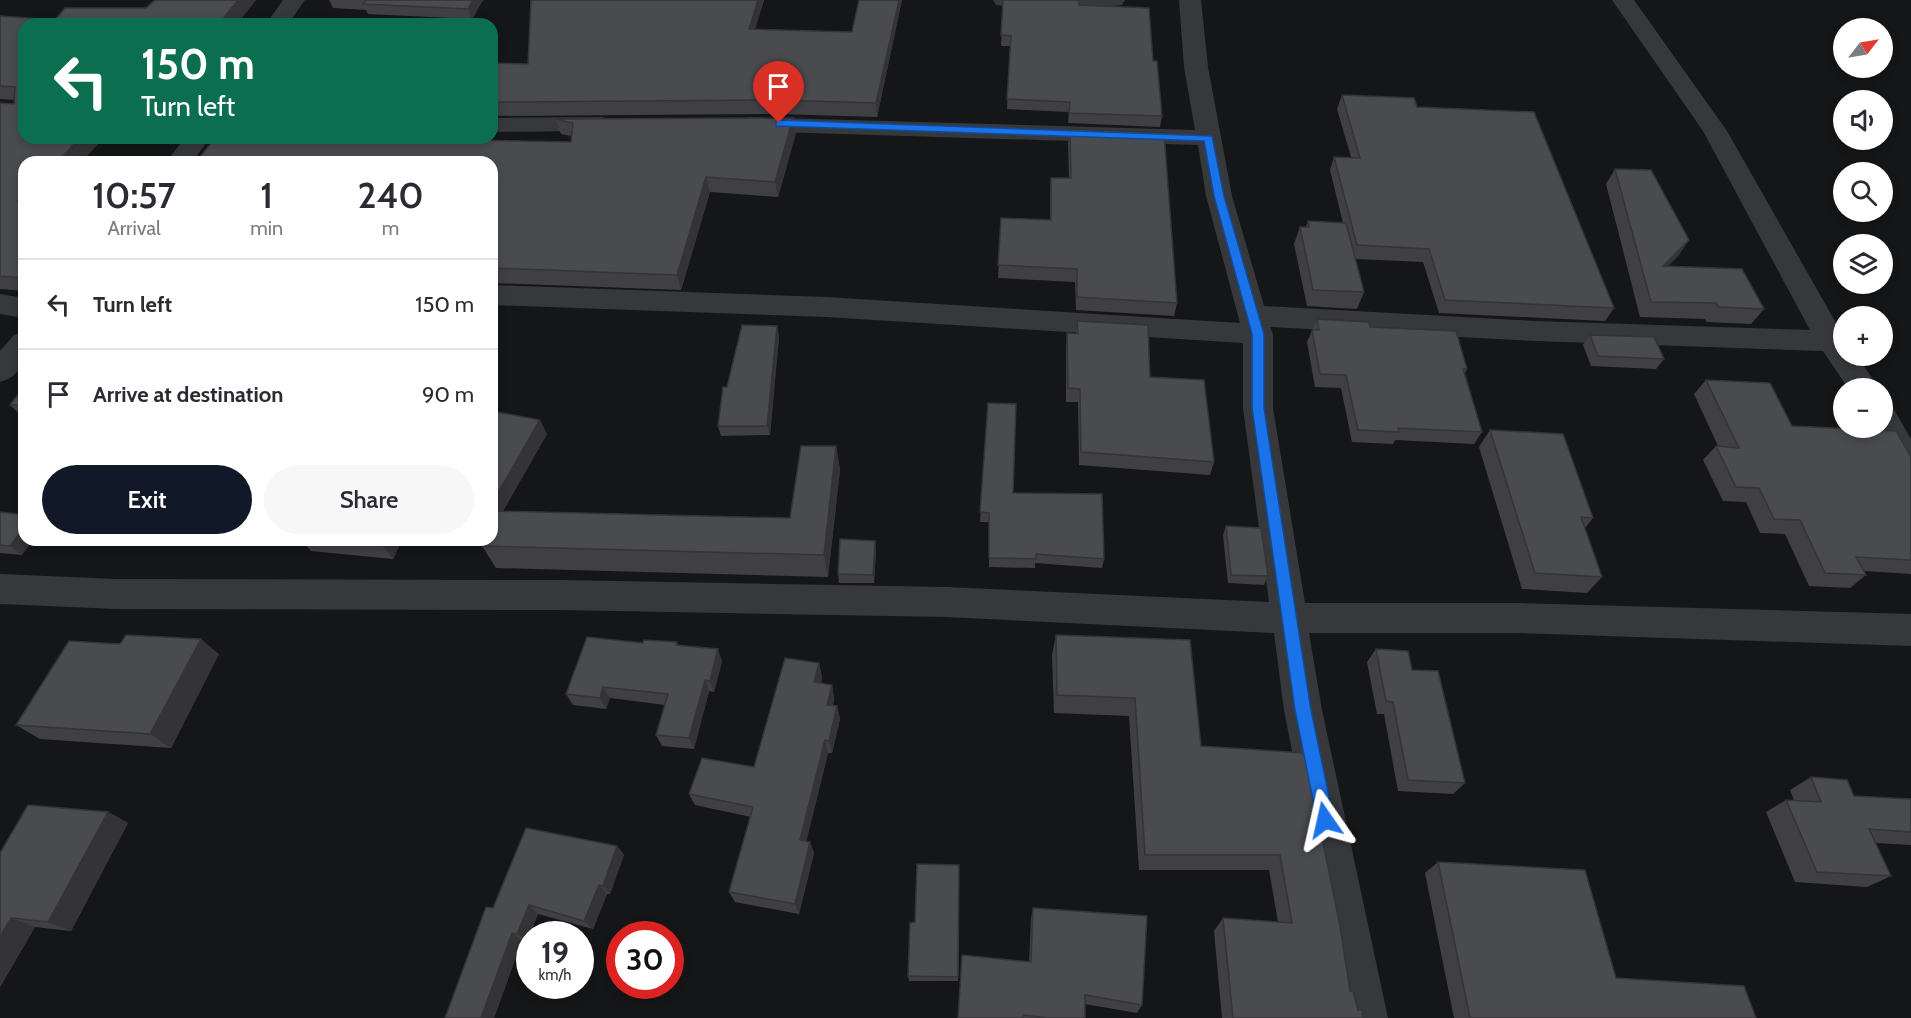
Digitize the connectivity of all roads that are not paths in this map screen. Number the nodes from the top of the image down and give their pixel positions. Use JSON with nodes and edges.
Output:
{"nodes":[{"id":1,"x":294,"y":0,"type":"edge"},
{"id":2,"x":1004,"y":0,"type":"edge"},
{"id":3,"x":1114,"y":0,"type":"edge"},
{"id":4,"x":1190,"y":0,"type":"edge"},
{"id":5,"x":1623,"y":0,"type":"edge"},
{"id":6,"x":281,"y":18,"type":"edge"},
{"id":7,"x":629,"y":124,"type":"edge"},
{"id":8,"x":721,"y":124,"type":"edge"},
{"id":9,"x":498,"y":125,"type":"edge"},
{"id":10,"x":1208,"y":138,"type":"junction"},
{"id":11,"x":193,"y":144,"type":"edge"},
{"id":12,"x":183,"y":156,"type":"edge"},
{"id":13,"x":498,"y":295,"type":"edge"},
{"id":14,"x":0,"y":304,"type":"edge"},
{"id":15,"x":18,"y":307,"type":"edge"},
{"id":16,"x":1256,"y":325,"type":"junction"},
{"id":17,"x":1831,"y":340,"type":"junction"},
{"id":18,"x":18,"y":349,"type":"edge"},
{"id":19,"x":0,"y":371,"type":"edge"},
{"id":20,"x":1857,"y":378,"type":"edge"},
{"id":21,"x":1893,"y":435,"type":"edge"},
{"id":22,"x":1911,"y":467,"type":"edge"},
{"id":23,"x":0,"y":589,"type":"edge"},
{"id":24,"x":1289,"y":618,"type":"junction"},
{"id":25,"x":1911,"y":630,"type":"edge"},
{"id":26,"x":1366,"y":1018,"type":"edge"}],
"edges":[{"from":1,"to":6,"type":"street"},
{"from":2,"to":3,"type":"street"},
{"from":4,"to":10,"type":"street"},
{"from":5,"to":17,"type":"street"},
{"from":7,"to":9,"type":"street"},
{"from":8,"to":10,"type":"street"},
{"from":10,"to":16,"type":"street"},
{"from":11,"to":12,"type":"street"},
{"from":13,"to":16,"type":"street"},
{"from":14,"to":15,"type":"street"},
{"from":16,"to":17,"type":"street"},
{"from":16,"to":24,"type":"street"},
{"from":17,"to":20,"type":"street"},
{"from":18,"to":19,"type":"street"},
{"from":21,"to":22,"type":"street"},
{"from":23,"to":24,"type":"street"},
{"from":24,"to":25,"type":"street"},
{"from":24,"to":26,"type":"street"}]}
